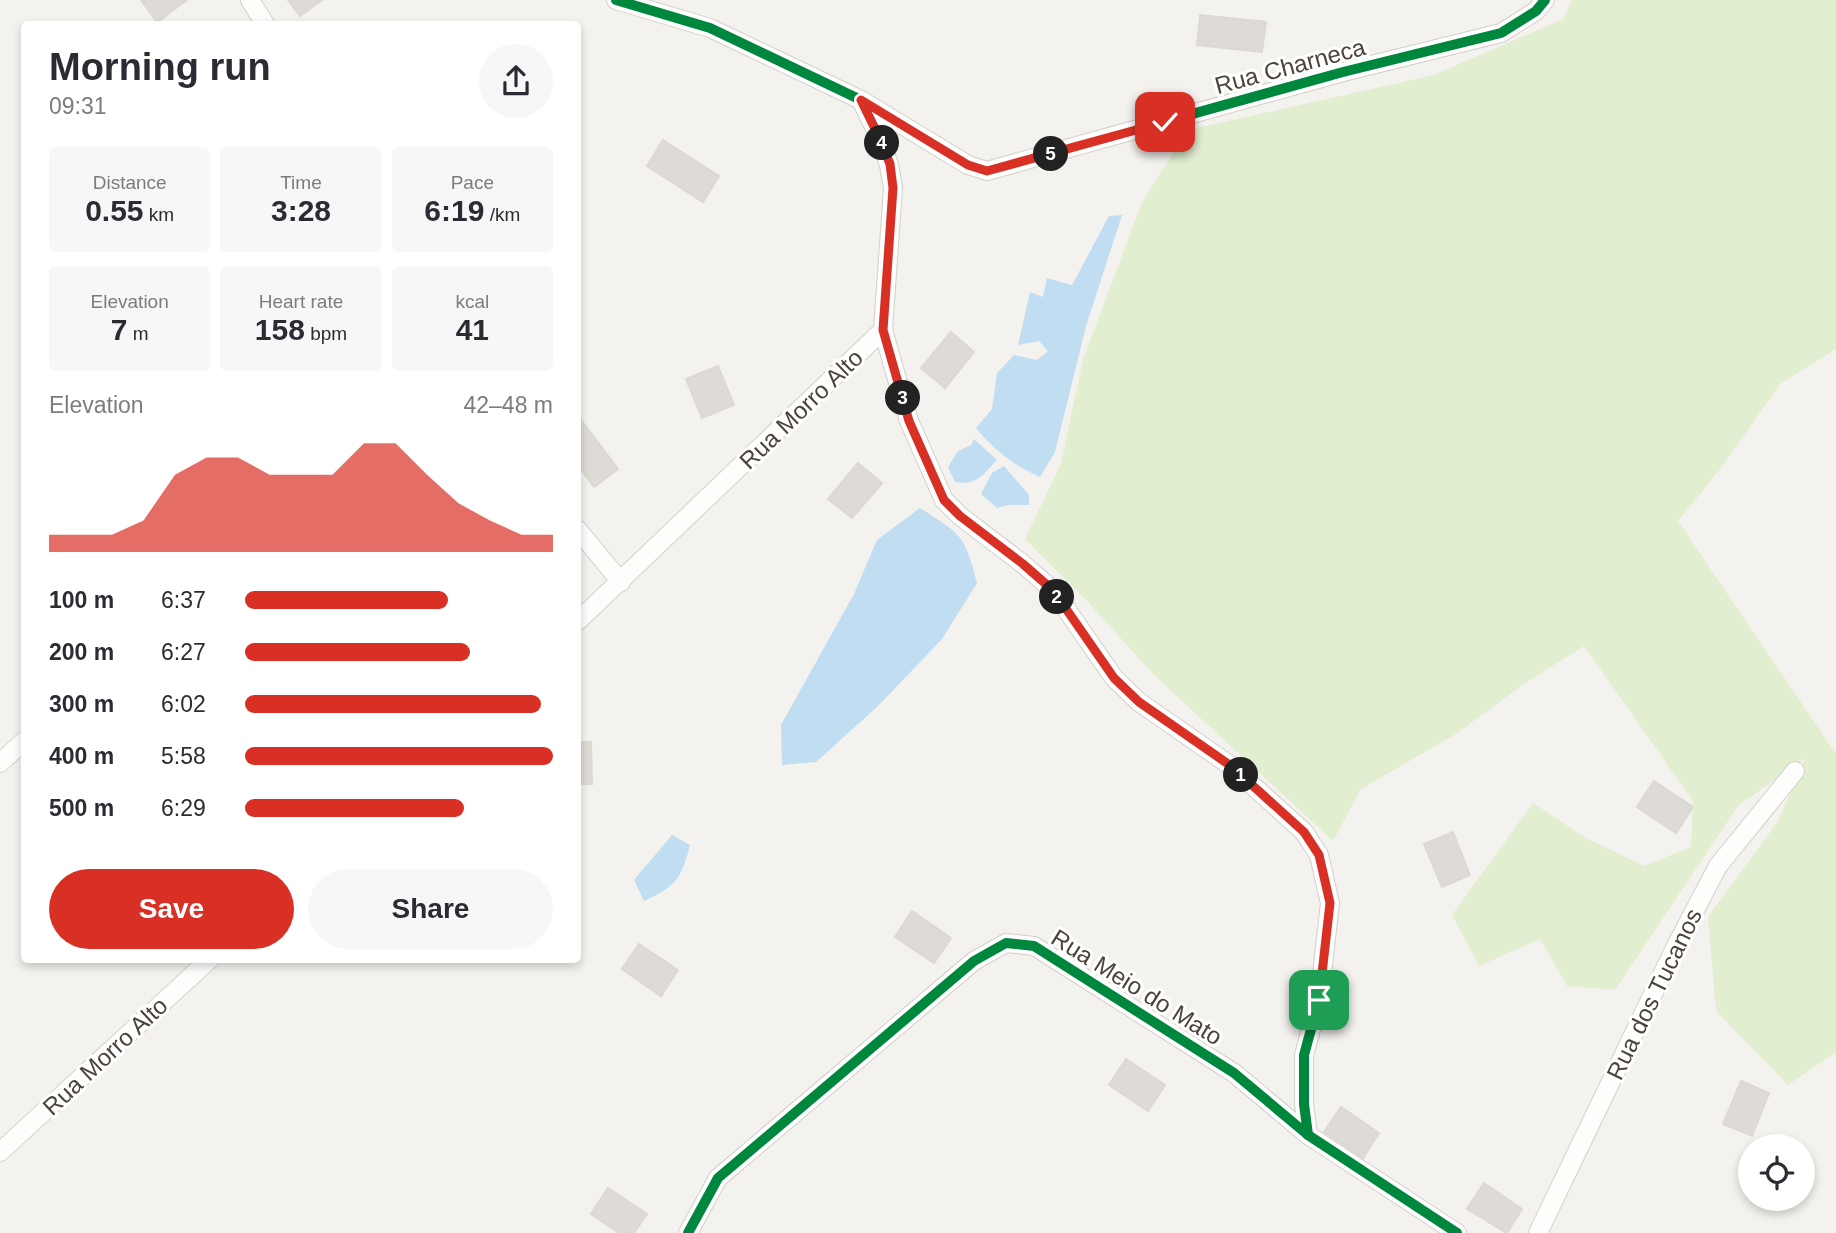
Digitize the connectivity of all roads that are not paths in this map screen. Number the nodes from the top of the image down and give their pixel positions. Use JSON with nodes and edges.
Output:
{"nodes":[{"id":1,"x":250,"y":0,"type":"edge"},
{"id":2,"x":616,"y":0,"type":"edge"},
{"id":3,"x":1545,"y":0,"type":"edge"},
{"id":4,"x":263,"y":21,"type":"edge"},
{"id":5,"x":861,"y":100,"type":"junction"},
{"id":6,"x":883,"y":330,"type":"junction"},
{"id":7,"x":581,"y":534,"type":"edge"},
{"id":8,"x":621,"y":582,"type":"junction"},
{"id":9,"x":581,"y":618,"type":"edge"},
{"id":10,"x":21,"y":744,"type":"edge"},
{"id":11,"x":0,"y":763,"type":"edge"},
{"id":12,"x":1795,"y":771,"type":"dead end"},
{"id":13,"x":206,"y":963,"type":"edge"},
{"id":14,"x":1308,"y":1135,"type":"junction"},
{"id":15,"x":0,"y":1152,"type":"edge"},
{"id":16,"x":688,"y":1233,"type":"edge"},
{"id":17,"x":1457,"y":1233,"type":"edge"},
{"id":18,"x":1538,"y":1233,"type":"edge"}],
"edges":[{"from":1,"to":4,"type":"street"},
{"from":2,"to":5,"type":"street","name":"Rua Charneca"},
{"from":3,"to":5,"type":"street","name":"Rua Charneca"},
{"from":5,"to":6,"type":"street","name":"Rua Morro Alto"},
{"from":6,"to":8,"type":"street","name":"Rua Morro Alto"},
{"from":6,"to":14,"type":"street"},
{"from":7,"to":8,"type":"street"},
{"from":8,"to":9,"type":"street","name":"Rua Morro Alto"},
{"from":10,"to":11,"type":"street"},
{"from":12,"to":18,"type":"street","name":"Rua dos Tucanos"},
{"from":13,"to":15,"type":"street","name":"Rua Morro Alto"},
{"from":14,"to":16,"type":"street","name":"Rua Meio do Mato"},
{"from":14,"to":17,"type":"street","name":"Rua Meio do Mato"}]}
